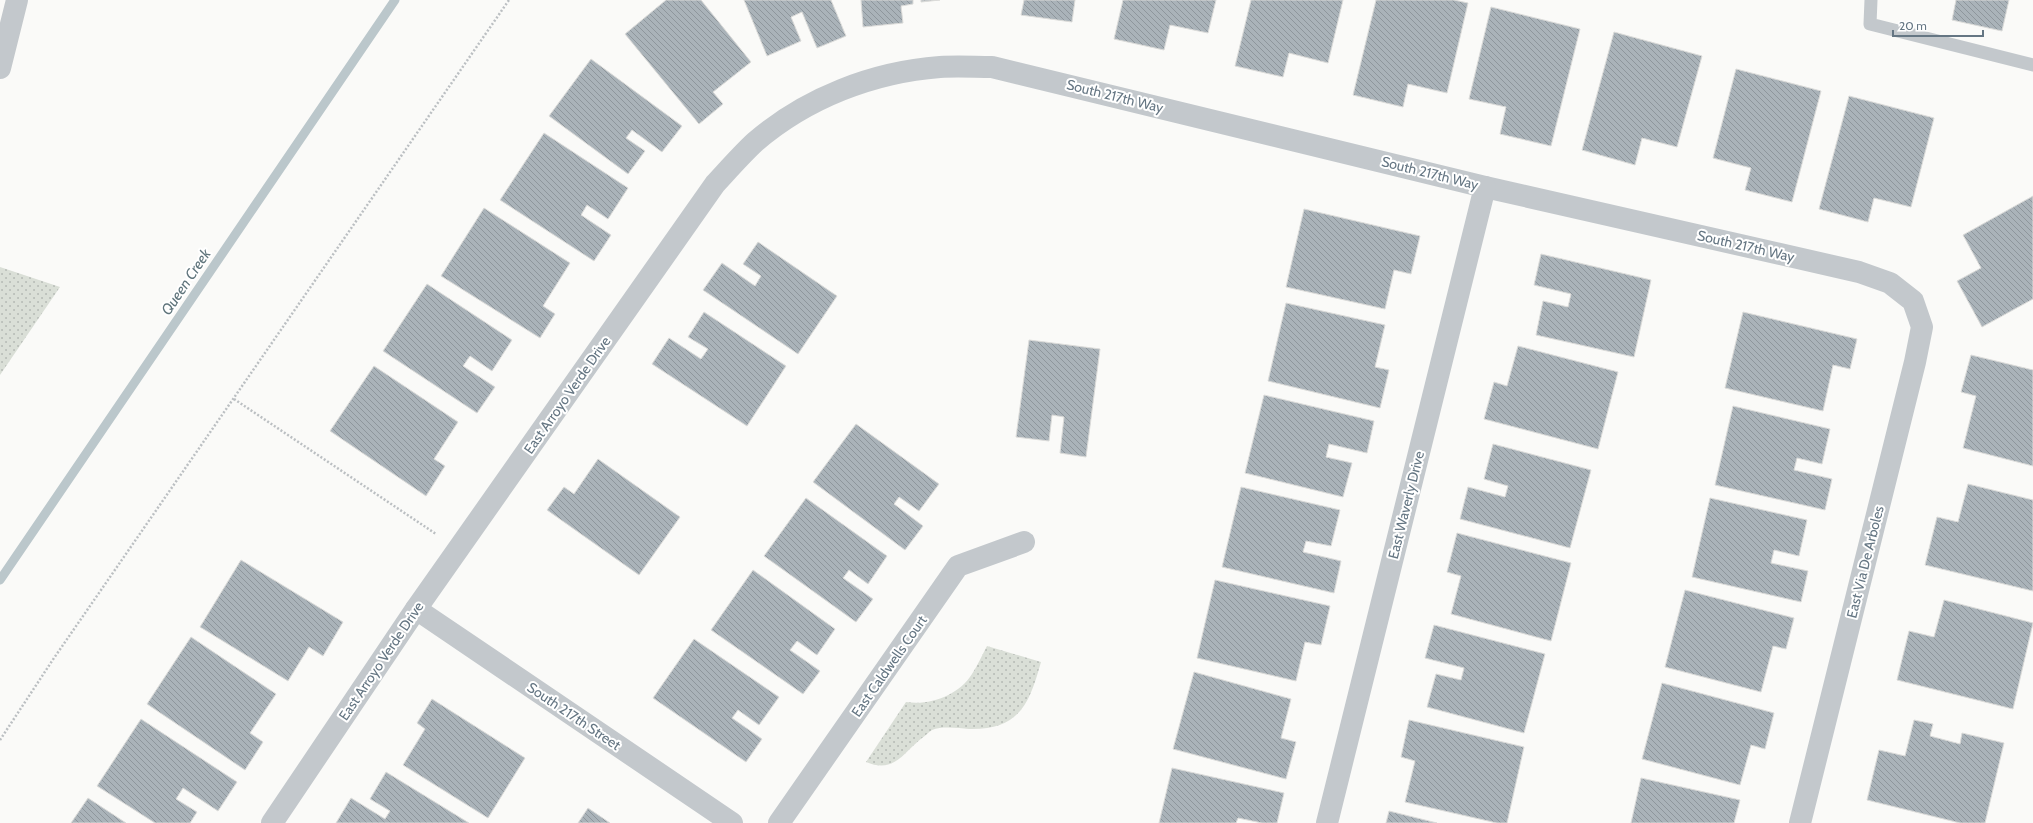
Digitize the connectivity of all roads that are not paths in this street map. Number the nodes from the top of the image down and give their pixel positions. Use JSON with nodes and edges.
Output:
{"nodes":[{"id":1,"x":17,"y":0,"type":"edge"},
{"id":2,"x":1871,"y":0,"type":"edge"},
{"id":3,"x":2033,"y":65,"type":"edge"},
{"id":4,"x":940,"y":67,"type":"joint"},
{"id":5,"x":0,"y":68,"type":"edge"},
{"id":6,"x":1485,"y":187,"type":"junction"},
{"id":7,"x":1913,"y":301,"type":"joint"},
{"id":8,"x":1024,"y":542,"type":"dead end"},
{"id":9,"x":416,"y":609,"type":"junction"},
{"id":10,"x":272,"y":823,"type":"edge"},
{"id":11,"x":732,"y":823,"type":"edge"},
{"id":12,"x":779,"y":823,"type":"edge"},
{"id":13,"x":1327,"y":823,"type":"edge"},
{"id":14,"x":1800,"y":823,"type":"edge"}],
"edges":[{"from":1,"to":5,"type":"street"},
{"from":2,"to":3,"type":"lane"},
{"from":4,"to":6,"type":"street","name":"South 217th Way"},
{"from":4,"to":9,"type":"street","name":"East Arroyo Verde Drive"},
{"from":6,"to":7,"type":"street","name":"South 217th Way"},
{"from":6,"to":13,"type":"street","name":"East Waverly Drive"},
{"from":7,"to":14,"type":"street","name":"East Via De Arboles"},
{"from":8,"to":12,"type":"street","name":"East Caldwells Court"},
{"from":9,"to":10,"type":"street","name":"East Arroyo Verde Drive"},
{"from":9,"to":11,"type":"street","name":"South 217th Street"}]}
